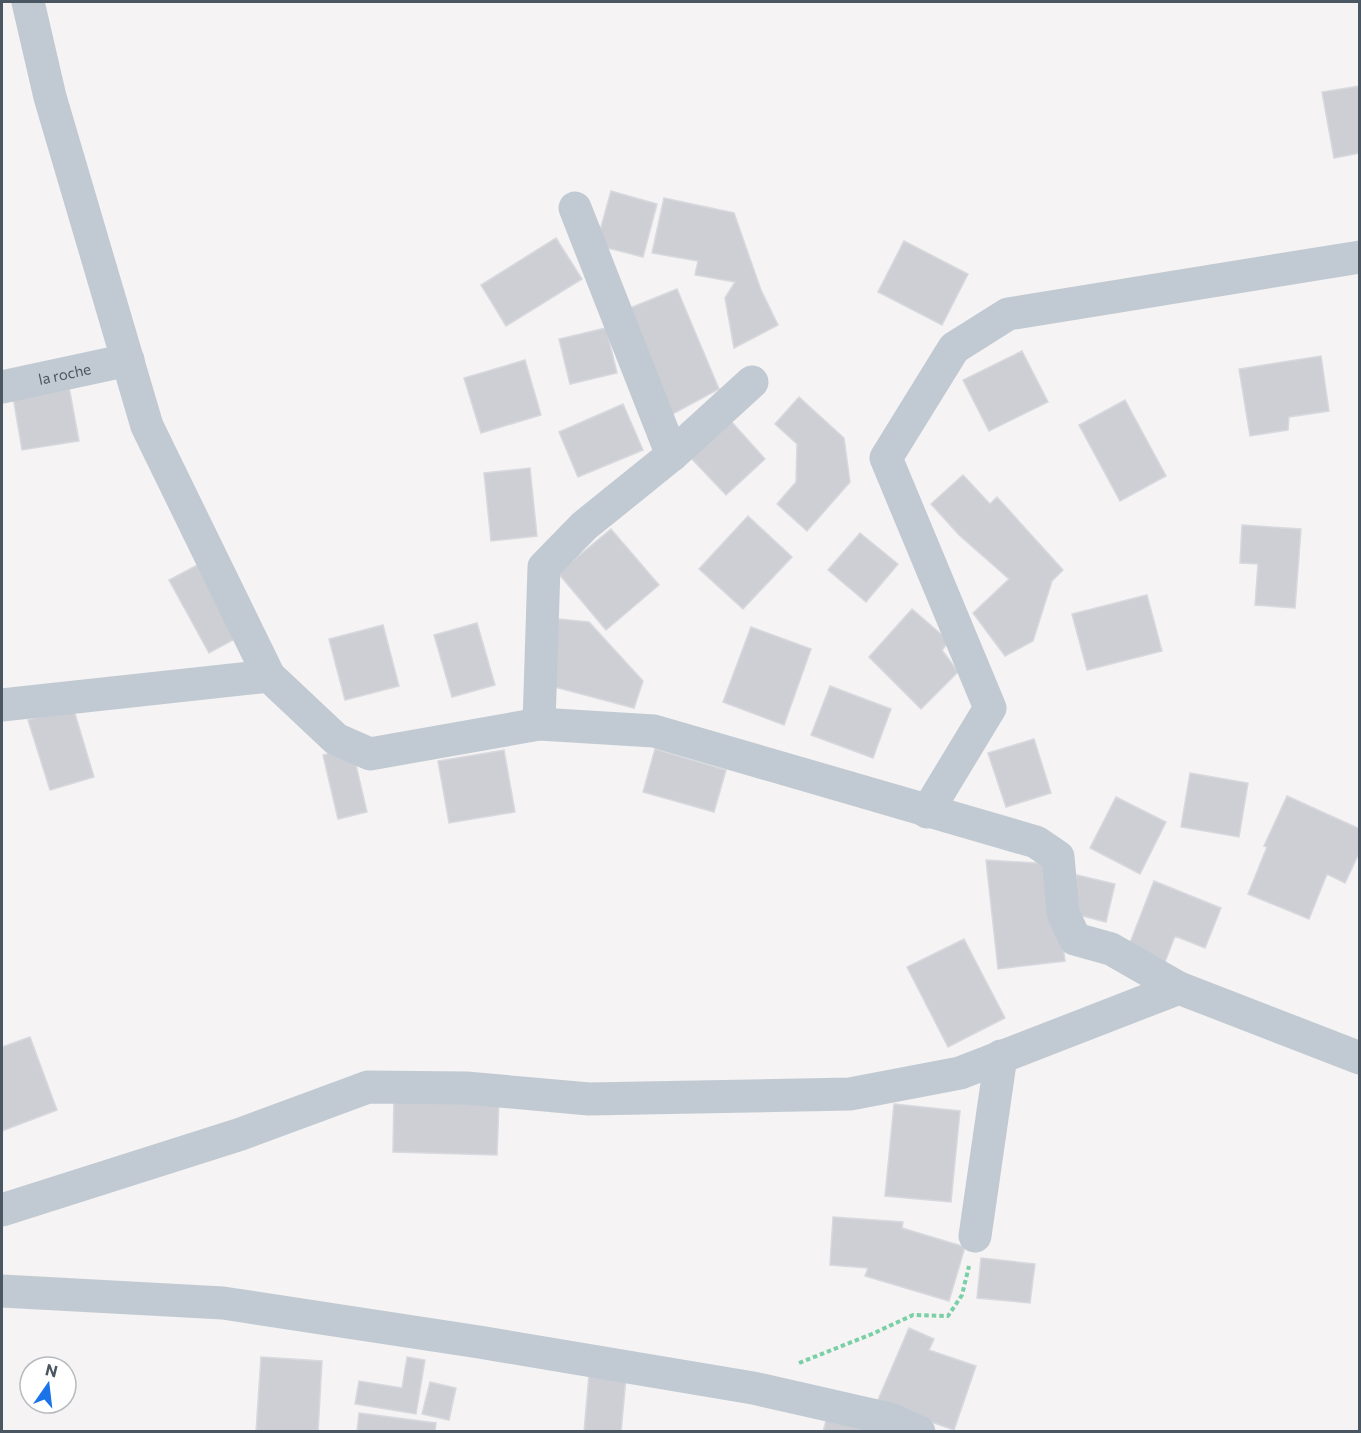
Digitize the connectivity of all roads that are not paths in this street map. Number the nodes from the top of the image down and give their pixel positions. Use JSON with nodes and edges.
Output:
{"nodes":[{"id":1,"x":28,"y":2,"type":"edge"},
{"id":2,"x":575,"y":208,"type":"dead end"},
{"id":3,"x":1359,"y":257,"type":"edge"},
{"id":4,"x":128,"y":360,"type":"junction"},
{"id":5,"x":752,"y":382,"type":"dead end"},
{"id":6,"x":2,"y":387,"type":"edge"},
{"id":7,"x":672,"y":455,"type":"junction"},
{"id":8,"x":269,"y":676,"type":"junction"},
{"id":9,"x":2,"y":705,"type":"edge"},
{"id":10,"x":539,"y":724,"type":"junction"},
{"id":11,"x":927,"y":812,"type":"junction"},
{"id":12,"x":1179,"y":988,"type":"junction"},
{"id":13,"x":1001,"y":1056,"type":"junction"},
{"id":14,"x":1359,"y":1056,"type":"edge"},
{"id":15,"x":2,"y":1210,"type":"edge"},
{"id":16,"x":975,"y":1236,"type":"road end"},
{"id":17,"x":2,"y":1291,"type":"edge"},
{"id":18,"x":919,"y":1431,"type":"edge"}],
"edges":[{"from":1,"to":4,"type":"street"},
{"from":2,"to":7,"type":"street"},
{"from":3,"to":11,"type":"street"},
{"from":4,"to":6,"type":"street","name":"la roche"},
{"from":4,"to":8,"type":"street"},
{"from":5,"to":7,"type":"street"},
{"from":7,"to":10,"type":"street"},
{"from":8,"to":9,"type":"street"},
{"from":8,"to":10,"type":"street"},
{"from":10,"to":11,"type":"street"},
{"from":11,"to":12,"type":"street"},
{"from":12,"to":13,"type":"street"},
{"from":12,"to":14,"type":"street"},
{"from":13,"to":15,"type":"street"},
{"from":13,"to":16,"type":"street"},
{"from":17,"to":18,"type":"street"}]}
